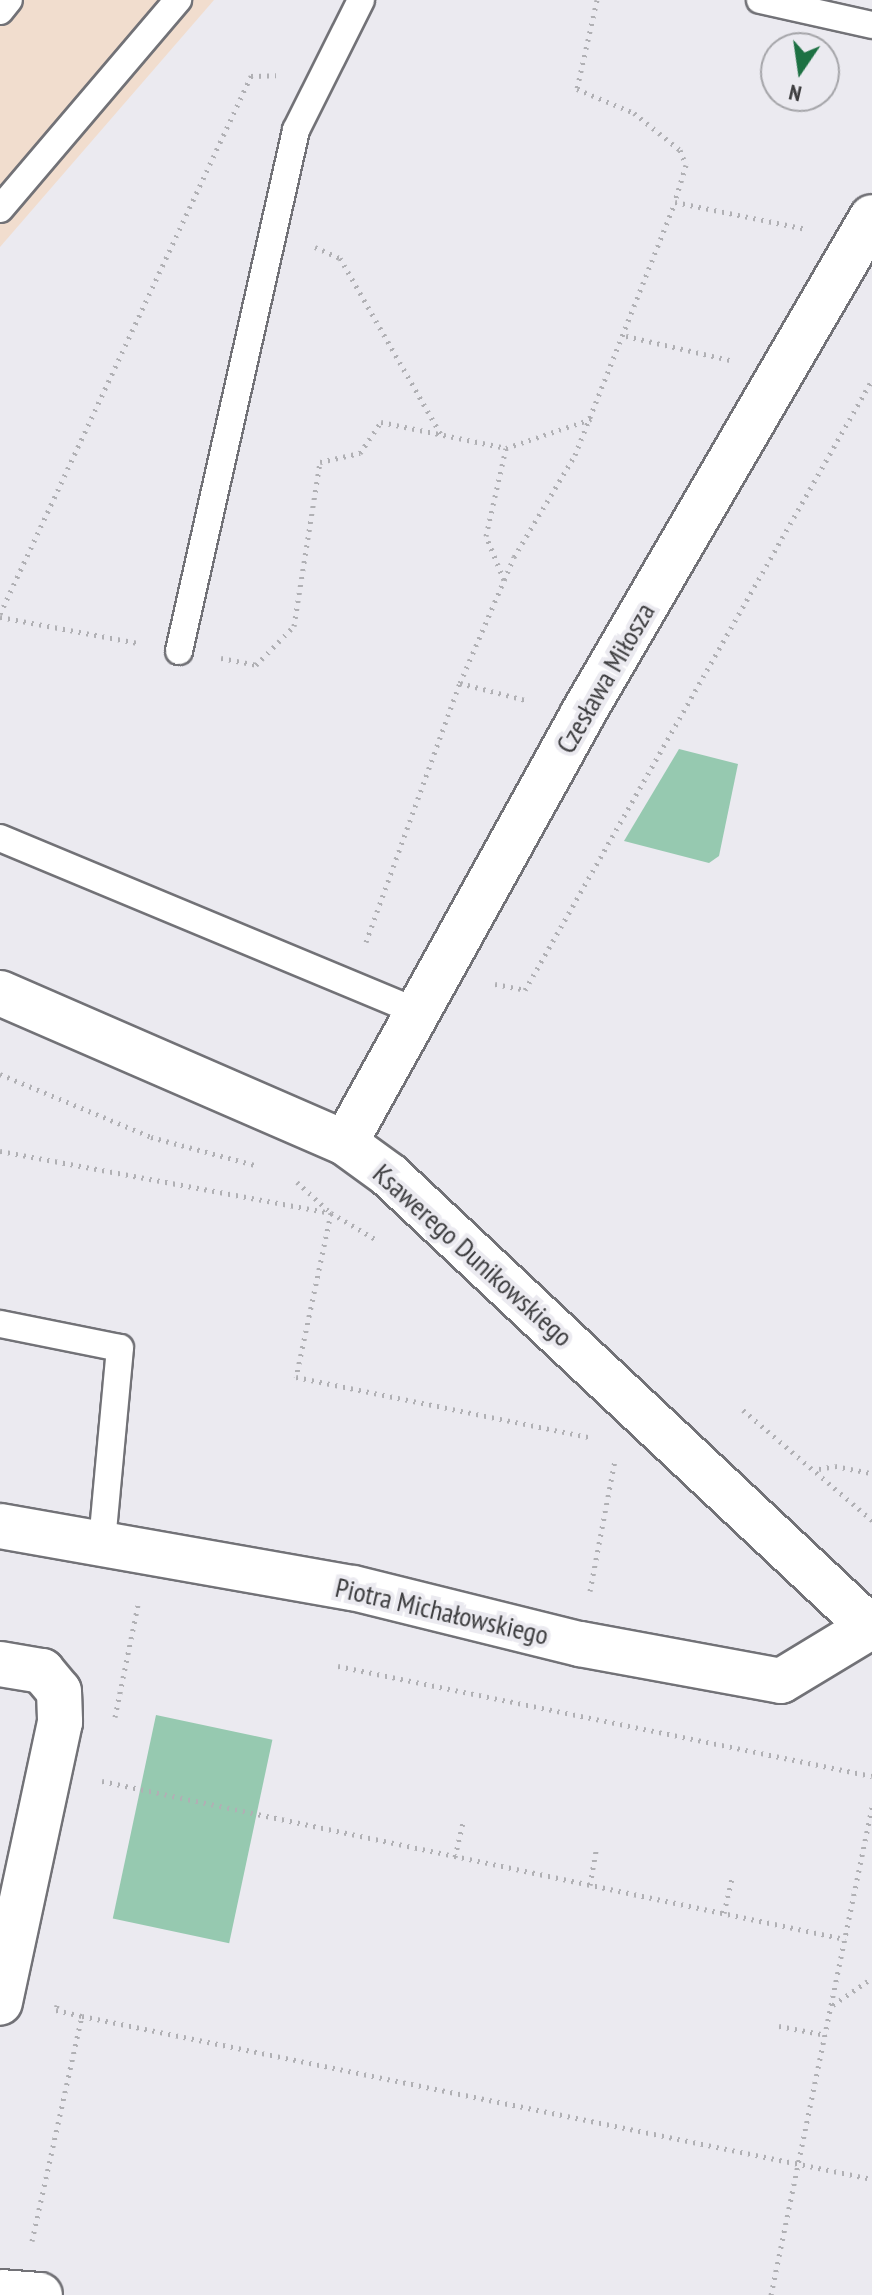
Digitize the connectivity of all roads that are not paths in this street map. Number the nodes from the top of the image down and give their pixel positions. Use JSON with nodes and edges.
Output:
{"nodes":[{"id":1,"x":9,"y":0,"type":"edge"},
{"id":2,"x":178,"y":0,"type":"edge"},
{"id":3,"x":361,"y":0,"type":"edge"},
{"id":4,"x":760,"y":0,"type":"edge"},
{"id":5,"x":0,"y":11,"type":"edge"},
{"id":6,"x":872,"y":25,"type":"edge"},
{"id":7,"x":0,"y":209,"type":"edge"},
{"id":8,"x":865,"y":229,"type":"edge"},
{"id":9,"x":179,"y":651,"type":"road end"},
{"id":10,"x":0,"y":838,"type":"edge"},
{"id":11,"x":0,"y":993,"type":"edge"},
{"id":12,"x":419,"y":1012,"type":"junction"},
{"id":13,"x":345,"y":1143,"type":"junction"},
{"id":14,"x":0,"y":1324,"type":"edge"},
{"id":15,"x":0,"y":1526,"type":"edge"},
{"id":16,"x":102,"y":1541,"type":"junction"},
{"id":17,"x":871,"y":1628,"type":"edge"},
{"id":18,"x":0,"y":1664,"type":"edge"},
{"id":19,"x":0,"y":2003,"type":"edge"}],
"edges":[{"from":1,"to":5,"type":"lane"},
{"from":2,"to":7,"type":"lane"},
{"from":3,"to":9,"type":"lane"},
{"from":4,"to":6,"type":"lane"},
{"from":8,"to":12,"type":"street","name":"Czesława Miłosza"},
{"from":10,"to":12,"type":"lane"},
{"from":11,"to":13,"type":"street","name":"Ksawerego Dunikowskiego"},
{"from":12,"to":13,"type":"street","name":"Czesława Miłosza"},
{"from":13,"to":17,"type":"street","name":"Ksawerego Dunikowskiego"},
{"from":14,"to":16,"type":"lane"},
{"from":15,"to":16,"type":"street","name":"Piotra Michałowskiego"},
{"from":16,"to":17,"type":"street","name":"Piotra Michałowskiego"},
{"from":18,"to":19,"type":"street"}]}
